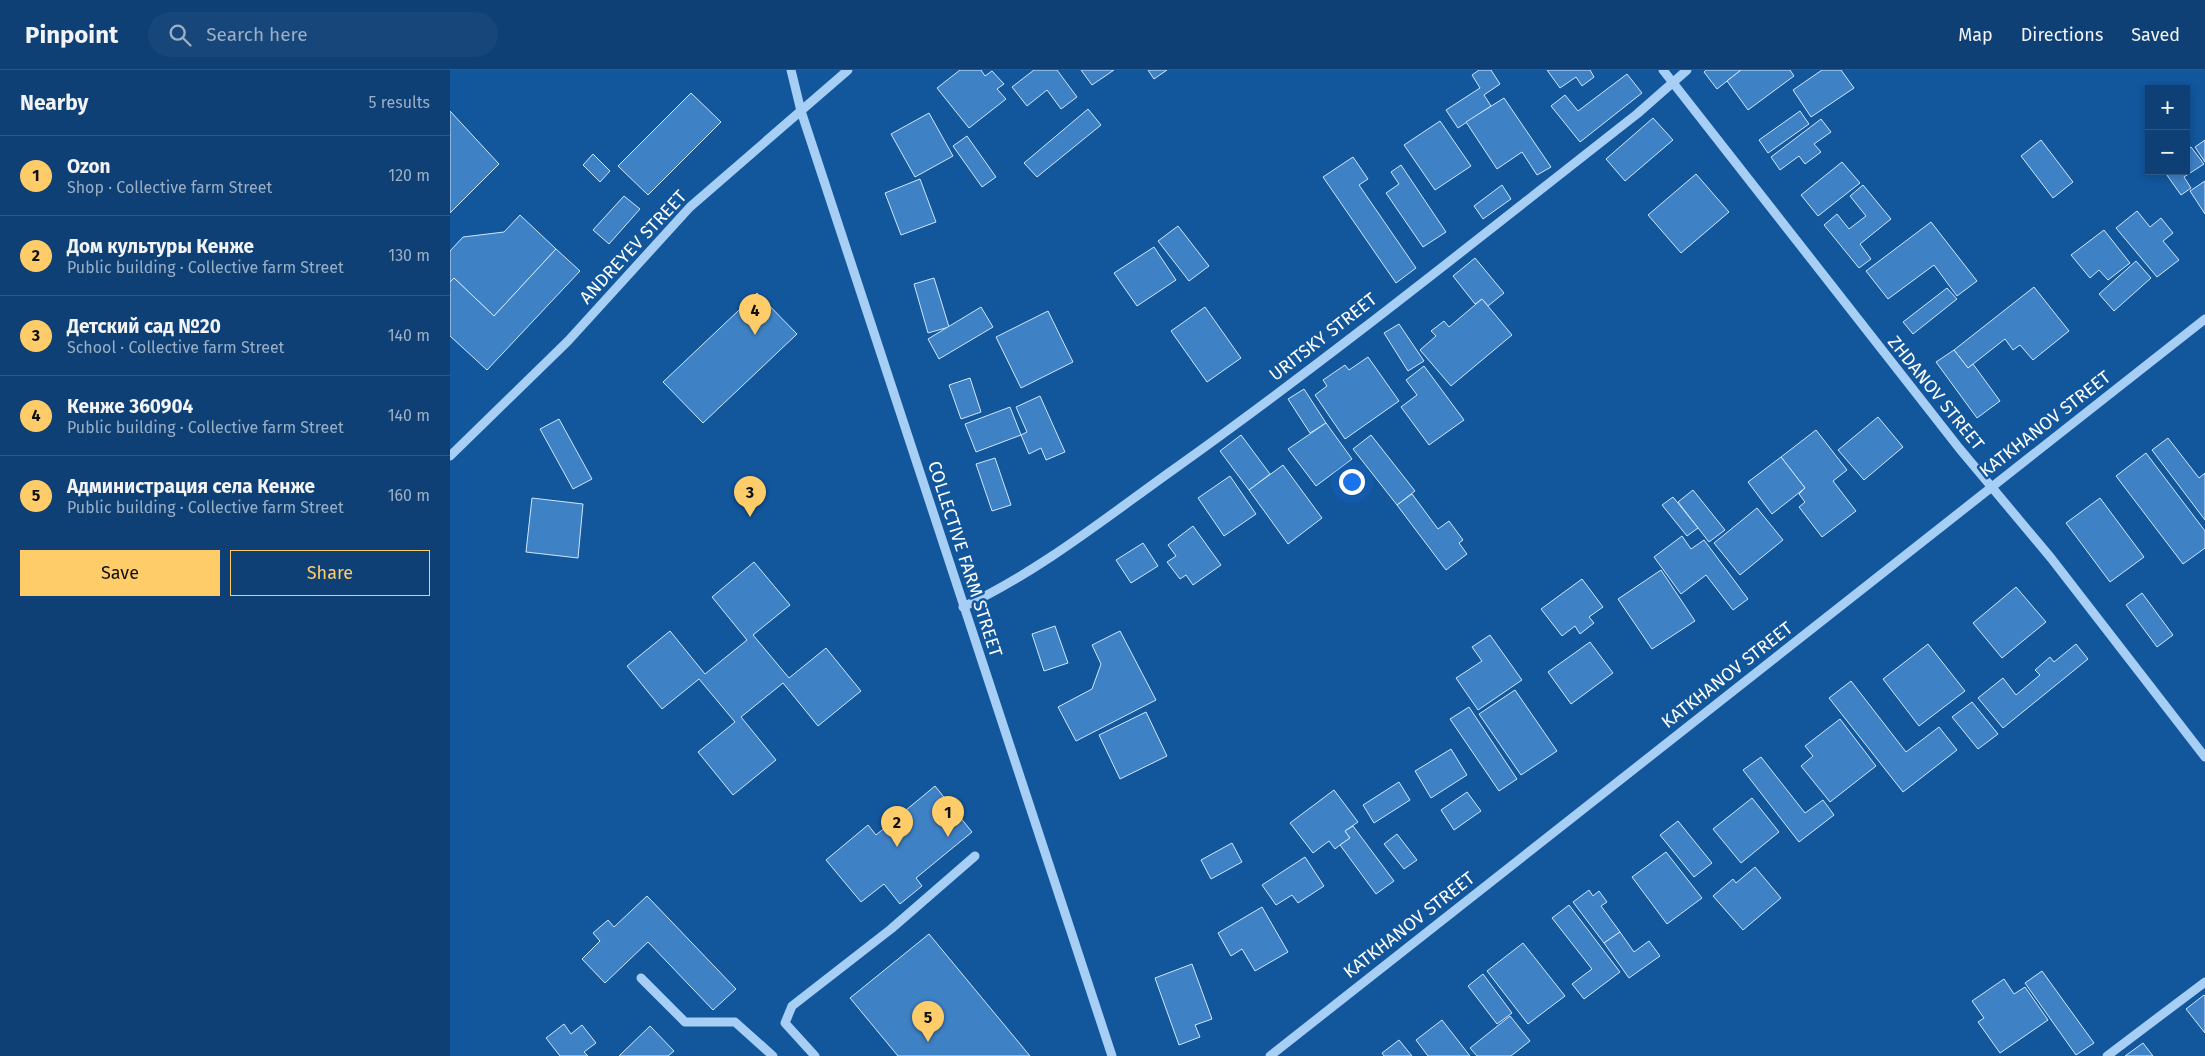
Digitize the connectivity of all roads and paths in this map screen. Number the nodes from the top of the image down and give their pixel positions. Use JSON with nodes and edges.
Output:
{"nodes":[{"id":1,"x":791,"y":70,"type":"edge"},
{"id":2,"x":848,"y":70,"type":"edge"},
{"id":3,"x":1663,"y":70,"type":"edge"},
{"id":4,"x":1687,"y":70,"type":"edge"},
{"id":5,"x":1672,"y":81,"type":"junction"},
{"id":6,"x":802,"y":112,"type":"junction"},
{"id":7,"x":2205,"y":319,"type":"edge"},
{"id":8,"x":450,"y":456,"type":"edge"},
{"id":9,"x":1991,"y":487,"type":"junction"},
{"id":10,"x":963,"y":607,"type":"junction"},
{"id":11,"x":2205,"y":757,"type":"edge"},
{"id":12,"x":975,"y":856,"type":"dead end"},
{"id":13,"x":641,"y":978,"type":"dead end"},
{"id":14,"x":2205,"y":982,"type":"edge"},
{"id":15,"x":773,"y":1056,"type":"edge"},
{"id":16,"x":815,"y":1056,"type":"edge"},
{"id":17,"x":1112,"y":1056,"type":"edge"},
{"id":18,"x":1270,"y":1056,"type":"edge"},
{"id":19,"x":2107,"y":1056,"type":"edge"}],
"edges":[{"from":1,"to":6,"type":"street","name":"COLLECTIVE FARM STREET"},
{"from":2,"to":6,"type":"street","name":"ANDREYEV STREET"},
{"from":3,"to":5,"type":"street","name":"ZHDANOV STREET"},
{"from":4,"to":5,"type":"street","name":"URITSKY STREET"},
{"from":5,"to":9,"type":"street","name":"ZHDANOV STREET"},
{"from":5,"to":10,"type":"street","name":"URITSKY STREET"},
{"from":6,"to":8,"type":"street","name":"ANDREYEV STREET"},
{"from":6,"to":10,"type":"street","name":"COLLECTIVE FARM STREET"},
{"from":7,"to":9,"type":"street","name":"KATKHANOV STREET"},
{"from":9,"to":11,"type":"street","name":"ZHDANOV STREET"},
{"from":9,"to":18,"type":"street","name":"KATKHANOV STREET"},
{"from":10,"to":17,"type":"street","name":"COLLECTIVE FARM STREET"},
{"from":12,"to":16,"type":"street"},
{"from":13,"to":15,"type":"street"},
{"from":14,"to":19,"type":"street"}]}
